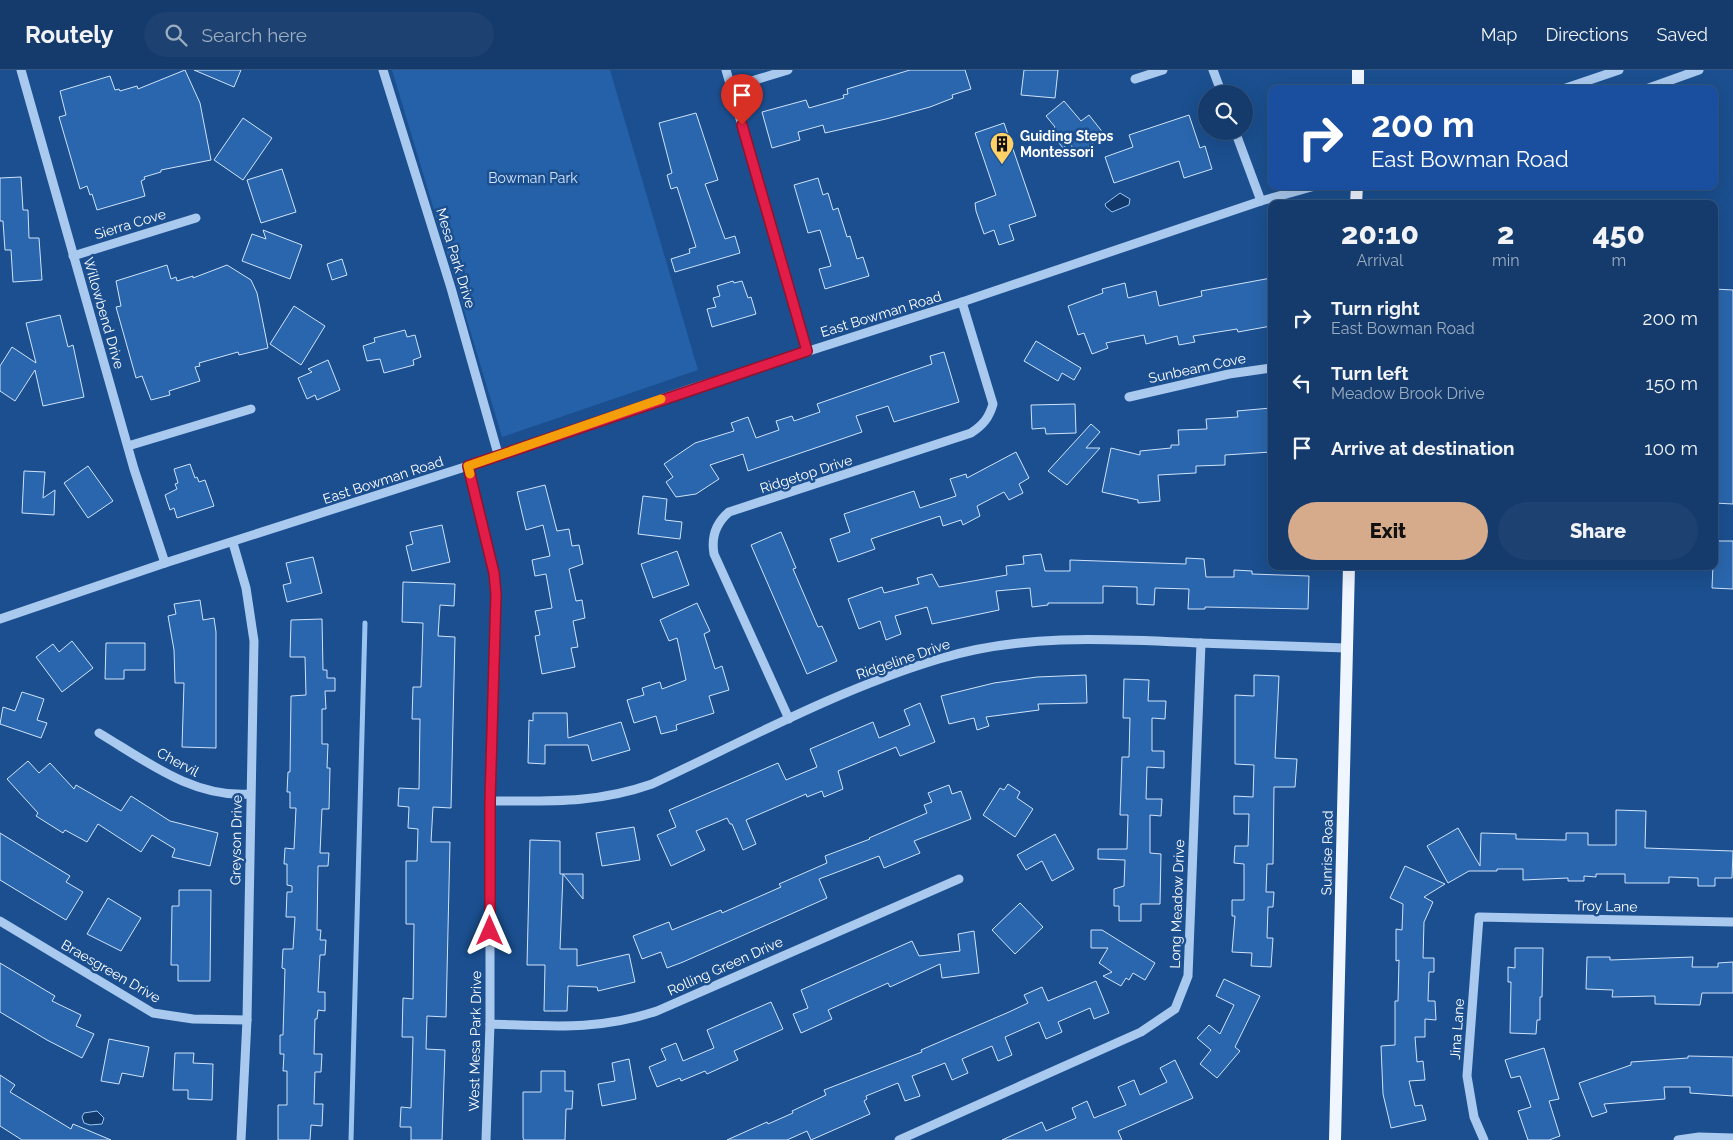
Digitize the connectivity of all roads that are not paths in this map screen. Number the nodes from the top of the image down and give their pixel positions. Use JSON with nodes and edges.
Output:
{"nodes":[{"id":1,"x":21,"y":70,"type":"edge"},
{"id":2,"x":383,"y":70,"type":"edge"},
{"id":3,"x":726,"y":70,"type":"edge"},
{"id":4,"x":788,"y":70,"type":"edge"},
{"id":5,"x":1163,"y":70,"type":"edge"},
{"id":6,"x":1213,"y":70,"type":"edge"},
{"id":7,"x":1358,"y":70,"type":"edge"},
{"id":8,"x":1619,"y":70,"type":"edge"},
{"id":9,"x":1699,"y":70,"type":"edge"},
{"id":10,"x":1135,"y":79,"type":"dead end"},
{"id":11,"x":1219,"y":85,"type":"edge"},
{"id":12,"x":1358,"y":85,"type":"edge"},
{"id":13,"x":1575,"y":85,"type":"edge"},
{"id":14,"x":1657,"y":85,"type":"edge"},
{"id":15,"x":732,"y":87,"type":"junction"},
{"id":16,"x":1238,"y":140,"type":"edge"},
{"id":17,"x":1300,"y":190,"type":"edge"},
{"id":18,"x":1260,"y":201,"type":"junction"},
{"id":19,"x":196,"y":218,"type":"dead end"},
{"id":20,"x":73,"y":256,"type":"junction"},
{"id":21,"x":962,"y":302,"type":"junction"},
{"id":22,"x":807,"y":351,"type":"junction"},
{"id":23,"x":1268,"y":368,"type":"edge"},
{"id":24,"x":1129,"y":397,"type":"dead end"},
{"id":25,"x":252,"y":409,"type":"dead end"},
{"id":26,"x":128,"y":446,"type":"junction"},
{"id":27,"x":498,"y":454,"type":"junction"},
{"id":28,"x":468,"y":466,"type":"junction"},
{"id":29,"x":234,"y":543,"type":"junction"},
{"id":30,"x":165,"y":563,"type":"junction"},
{"id":31,"x":1349,"y":570,"type":"edge"},
{"id":32,"x":0,"y":620,"type":"edge"},
{"id":33,"x":1201,"y":643,"type":"junction"},
{"id":34,"x":1346,"y":648,"type":"junction"},
{"id":35,"x":788,"y":719,"type":"junction"},
{"id":36,"x":100,"y":733,"type":"dead end"},
{"id":37,"x":250,"y":794,"type":"junction"},
{"id":38,"x":490,"y":801,"type":"junction"},
{"id":39,"x":959,"y":878,"type":"dead end"},
{"id":40,"x":1479,"y":917,"type":"joint"},
{"id":41,"x":0,"y":921,"type":"edge"},
{"id":42,"x":1733,"y":922,"type":"edge"},
{"id":43,"x":247,"y":1020,"type":"junction"},
{"id":44,"x":490,"y":1024,"type":"junction"},
{"id":45,"x":1733,"y":1138,"type":"edge"},
{"id":46,"x":241,"y":1140,"type":"edge"},
{"id":47,"x":486,"y":1140,"type":"edge"},
{"id":48,"x":899,"y":1140,"type":"edge"},
{"id":49,"x":1335,"y":1140,"type":"edge"},
{"id":50,"x":1484,"y":1140,"type":"edge"},
{"id":51,"x":1678,"y":1140,"type":"edge"}],
"edges":[{"from":1,"to":20,"type":"street","name":"Willowbend Drive"},
{"from":2,"to":27,"type":"street","name":"Mesa Park Drive"},
{"from":3,"to":15,"type":"street"},
{"from":4,"to":15,"type":"street"},
{"from":5,"to":10,"type":"street"},
{"from":6,"to":11,"type":"street"},
{"from":7,"to":12,"type":"main road"},
{"from":8,"to":13,"type":"street"},
{"from":9,"to":14,"type":"street"},
{"from":15,"to":22,"type":"street"},
{"from":16,"to":18,"type":"street"},
{"from":17,"to":18,"type":"street","name":"East Bowman Road"},
{"from":18,"to":21,"type":"street","name":"East Bowman Road"},
{"from":19,"to":20,"type":"street","name":"Sierra Cove"},
{"from":20,"to":26,"type":"street","name":"Willowbend Drive"},
{"from":21,"to":22,"type":"street","name":"East Bowman Road"},
{"from":21,"to":35,"type":"street","name":"Ridgetop Drive"},
{"from":22,"to":27,"type":"street","name":"East Bowman Road"},
{"from":23,"to":24,"type":"street","name":"Sunbeam Cove"},
{"from":25,"to":26,"type":"street"},
{"from":26,"to":30,"type":"street","name":"Willowbend Drive"},
{"from":27,"to":28,"type":"street","name":"East Bowman Road"},
{"from":28,"to":29,"type":"street","name":"East Bowman Road"},
{"from":28,"to":38,"type":"street","name":"West Mesa Park Drive"},
{"from":29,"to":30,"type":"street","name":"East Bowman Road"},
{"from":29,"to":37,"type":"street","name":"Greyson Drive"},
{"from":30,"to":32,"type":"street","name":"East Bowman Road"},
{"from":31,"to":34,"type":"main road","name":"Sunrise Road"},
{"from":33,"to":34,"type":"street","name":"Ridgeline Drive"},
{"from":33,"to":35,"type":"street","name":"Ridgeline Drive"},
{"from":33,"to":48,"type":"street","name":"Long Meadow Drive"},
{"from":34,"to":49,"type":"main road","name":"Sunrise Road"},
{"from":35,"to":38,"type":"street","name":"Ridgeline Drive"},
{"from":36,"to":37,"type":"street","name":"Chervil"},
{"from":37,"to":43,"type":"street","name":"Greyson Drive"},
{"from":38,"to":44,"type":"street","name":"West Mesa Park Drive"},
{"from":39,"to":44,"type":"street","name":"Rolling Green Drive"},
{"from":40,"to":42,"type":"street","name":"Troy Lane"},
{"from":40,"to":50,"type":"street","name":"Jina Lane"},
{"from":41,"to":43,"type":"street","name":"Braesgreen Drive"},
{"from":43,"to":46,"type":"street","name":"Greyson Drive"},
{"from":44,"to":47,"type":"street","name":"West Mesa Park Drive"},
{"from":45,"to":51,"type":"street"}]}
